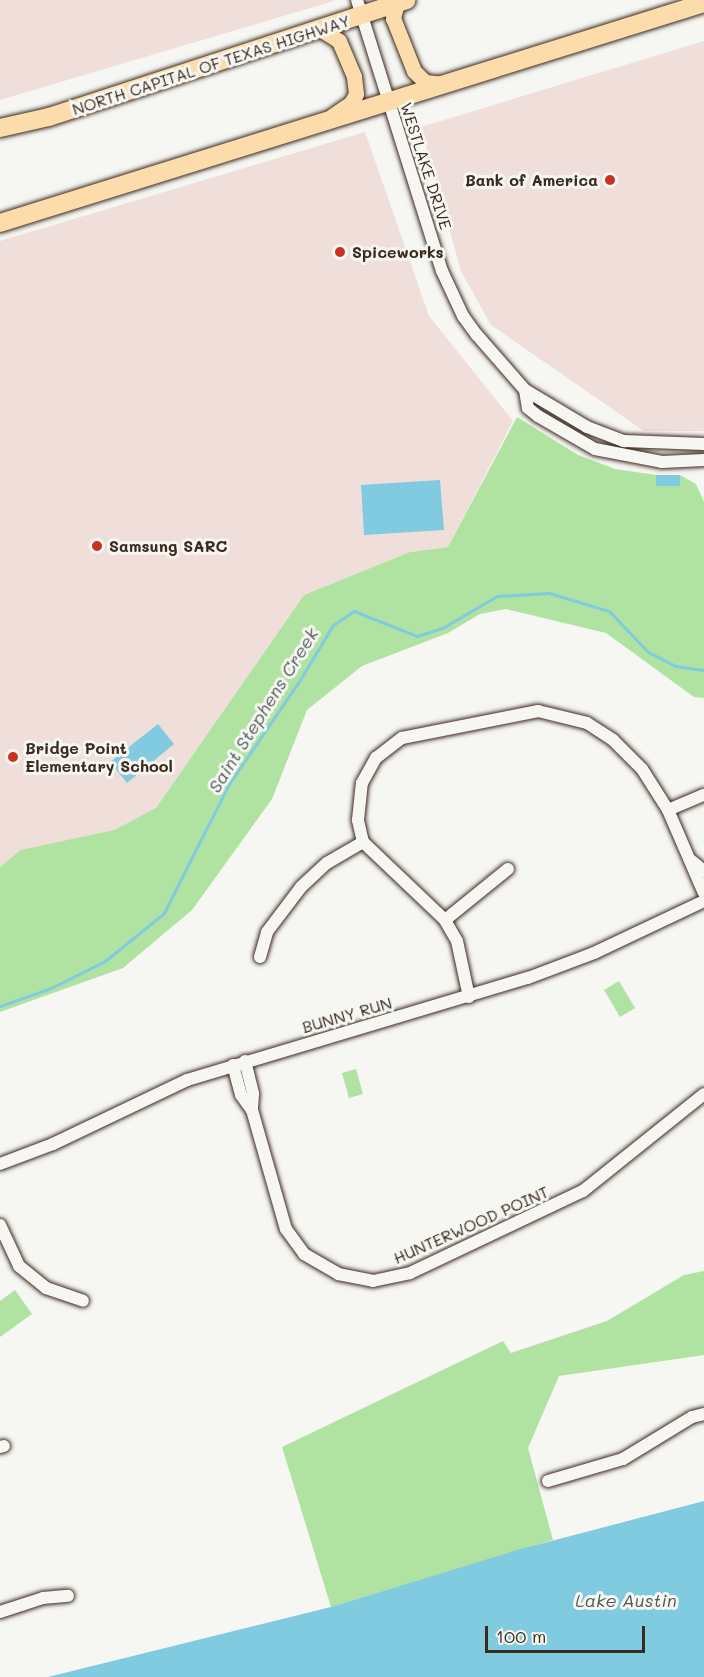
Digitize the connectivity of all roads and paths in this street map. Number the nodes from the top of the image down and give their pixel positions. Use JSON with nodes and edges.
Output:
{"nodes":[{"id":1,"x":402,"y":1,"type":"edge"},
{"id":2,"x":704,"y":3,"type":"edge"},
{"id":3,"x":360,"y":8,"type":"edge"},
{"id":4,"x":320,"y":29,"type":"junction"},
{"id":5,"x":449,"y":84,"type":"junction"},
{"id":6,"x":388,"y":103,"type":"junction"},
{"id":7,"x":316,"y":125,"type":"junction"},
{"id":8,"x":0,"y":128,"type":"edge"},
{"id":9,"x":0,"y":223,"type":"edge"},
{"id":10,"x":525,"y":390,"type":"junction"},
{"id":11,"x":702,"y":446,"type":"edge"},
{"id":12,"x":704,"y":460,"type":"edge"},
{"id":13,"x":682,"y":463,"type":"junction"},
{"id":14,"x":704,"y":471,"type":"edge"},
{"id":15,"x":704,"y":795,"type":"edge"},
{"id":16,"x":668,"y":810,"type":"junction"},
{"id":17,"x":363,"y":842,"type":"junction"},
{"id":18,"x":692,"y":861,"type":"junction"},
{"id":19,"x":508,"y":869,"type":"dead end"},
{"id":20,"x":704,"y":871,"type":"edge"},
{"id":21,"x":704,"y":893,"type":"edge"},
{"id":22,"x":704,"y":901,"type":"edge"},
{"id":23,"x":445,"y":920,"type":"junction"},
{"id":24,"x":260,"y":957,"type":"dead end"},
{"id":25,"x":469,"y":997,"type":"junction"},
{"id":26,"x":239,"y":1063,"type":"junction"},
{"id":27,"x":704,"y":1094,"type":"edge"},
{"id":28,"x":0,"y":1164,"type":"edge"},
{"id":29,"x":0,"y":1225,"type":"edge"},
{"id":30,"x":83,"y":1302,"type":"dead end"},
{"id":31,"x":704,"y":1414,"type":"edge"},
{"id":32,"x":548,"y":1481,"type":"dead end"},
{"id":33,"x":68,"y":1596,"type":"dead end"},
{"id":34,"x":0,"y":1612,"type":"edge"}],
"edges":[{"from":1,"to":3,"type":"highway","name":"NORTH CAPITAL OF TEXAS HIGHWAY"},
{"from":1,"to":5,"type":"main road"},
{"from":2,"to":5,"type":"highway"},
{"from":3,"to":4,"type":"highway","name":"NORTH CAPITAL OF TEXAS HIGHWAY"},
{"from":3,"to":6,"type":"street","name":"WESTLAKE DRIVE"},
{"from":4,"to":7,"type":"main road"},
{"from":4,"to":8,"type":"highway","name":"NORTH CAPITAL OF TEXAS HIGHWAY"},
{"from":5,"to":6,"type":"highway"},
{"from":6,"to":7,"type":"highway"},
{"from":6,"to":10,"type":"street","name":"WESTLAKE DRIVE"},
{"from":7,"to":9,"type":"highway"},
{"from":10,"to":11,"type":"street","name":"WESTLAKE DRIVE"},
{"from":10,"to":13,"type":"street","name":"WESTLAKE DRIVE"},
{"from":12,"to":13,"type":"street","name":"WESTLAKE DRIVE"},
{"from":13,"to":14,"type":"street"},
{"from":15,"to":16,"type":"street"},
{"from":16,"to":17,"type":"street"},
{"from":16,"to":18,"type":"street"},
{"from":17,"to":23,"type":"street"},
{"from":17,"to":24,"type":"street"},
{"from":18,"to":20,"type":"street"},
{"from":18,"to":21,"type":"street"},
{"from":19,"to":23,"type":"street"},
{"from":22,"to":25,"type":"street","name":"BUNNY RUN"},
{"from":23,"to":25,"type":"street"},
{"from":25,"to":26,"type":"street","name":"BUNNY RUN"},
{"from":26,"to":27,"type":"street","name":"HUNTERWOOD POINT"},
{"from":26,"to":28,"type":"street","name":"BUNNY RUN"},
{"from":29,"to":30,"type":"street"},
{"from":31,"to":32,"type":"street"},
{"from":33,"to":34,"type":"street"}]}
